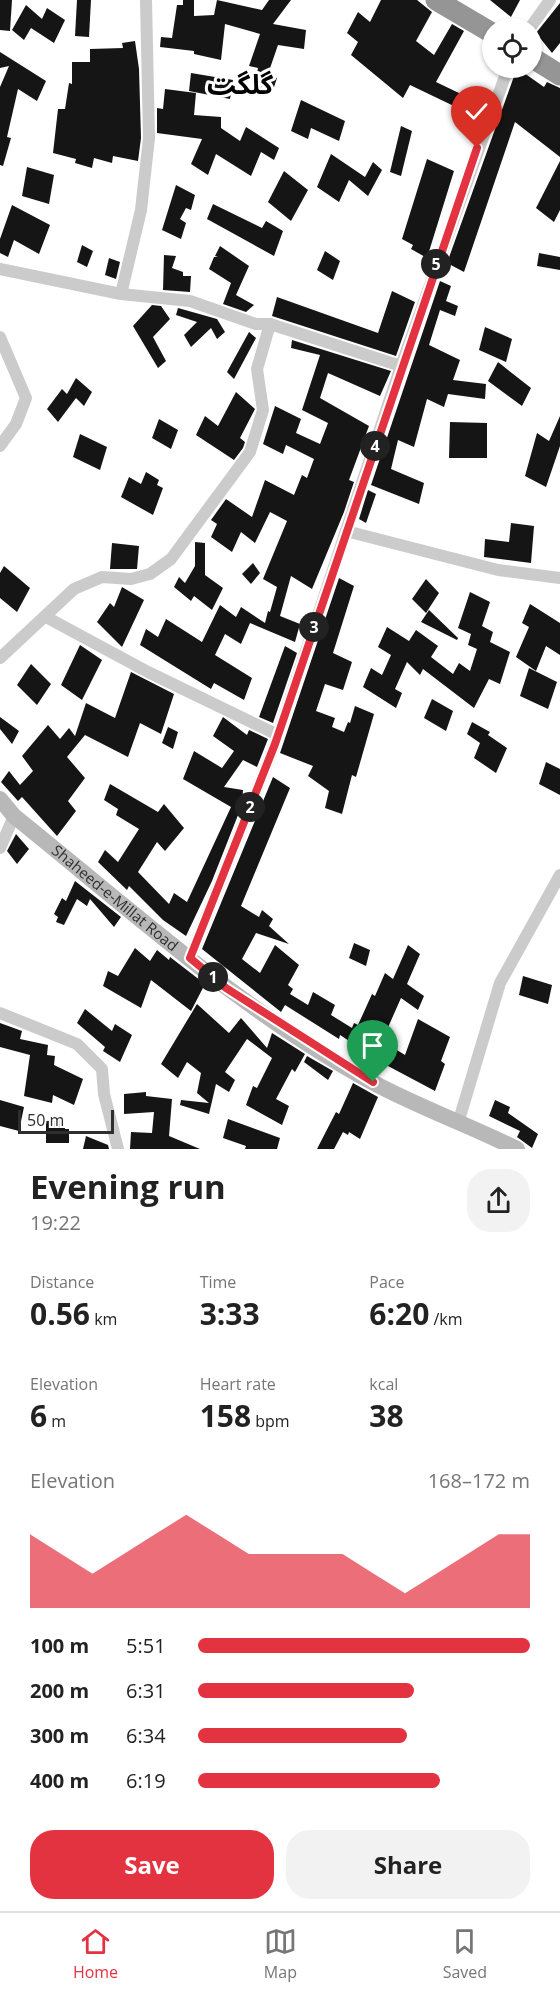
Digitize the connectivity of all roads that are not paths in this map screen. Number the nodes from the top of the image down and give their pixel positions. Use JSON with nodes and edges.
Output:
{"nodes":[{"id":1,"x":146,"y":0,"type":"edge"},
{"id":2,"x":550,"y":0,"type":"edge"},
{"id":3,"x":448,"y":3,"type":"edge"},
{"id":4,"x":537,"y":18,"type":"edge"},
{"id":5,"x":482,"y":26,"type":"edge"},
{"id":6,"x":542,"y":64,"type":"edge"},
{"id":7,"x":560,"y":75,"type":"edge"},
{"id":8,"x":504,"y":78,"type":"edge"},
{"id":9,"x":0,"y":269,"type":"edge"},
{"id":10,"x":121,"y":294,"type":"junction"},
{"id":11,"x":270,"y":324,"type":"junction"},
{"id":12,"x":0,"y":337,"type":"edge"},
{"id":13,"x":401,"y":366,"type":"junction"},
{"id":14,"x":0,"y":446,"type":"edge"},
{"id":15,"x":346,"y":531,"type":"junction"},
{"id":16,"x":560,"y":578,"type":"edge"},
{"id":17,"x":45,"y":617,"type":"junction"},
{"id":18,"x":0,"y":658,"type":"edge"},
{"id":19,"x":278,"y":735,"type":"junction"},
{"id":20,"x":0,"y":799,"type":"edge"},
{"id":21,"x":14,"y":816,"type":"junction"},
{"id":22,"x":0,"y":848,"type":"edge"},
{"id":23,"x":560,"y":875,"type":"edge"},
{"id":24,"x":190,"y":958,"type":"junction"},
{"id":25,"x":0,"y":1013,"type":"edge"},
{"id":26,"x":459,"y":1120,"type":"junction"},
{"id":27,"x":118,"y":1149,"type":"edge"},
{"id":28,"x":517,"y":1149,"type":"edge"}],
"edges":[{"from":1,"to":10,"type":"street"},
{"from":2,"to":4,"type":"street"},
{"from":3,"to":5,"type":"highway"},
{"from":6,"to":7,"type":"highway"},
{"from":8,"to":13,"type":"street"},
{"from":9,"to":10,"type":"street"},
{"from":10,"to":11,"type":"street"},
{"from":11,"to":13,"type":"street"},
{"from":11,"to":17,"type":"street"},
{"from":12,"to":14,"type":"street"},
{"from":13,"to":15,"type":"street"},
{"from":15,"to":16,"type":"street"},
{"from":15,"to":19,"type":"street"},
{"from":17,"to":18,"type":"street"},
{"from":17,"to":19,"type":"street"},
{"from":19,"to":24,"type":"street"},
{"from":20,"to":21,"type":"main road","name":"Shaheed-e-Millat Road"},
{"from":21,"to":22,"type":"street"},
{"from":21,"to":24,"type":"main road","name":"Shaheed-e-Millat Road"},
{"from":23,"to":26,"type":"street"},
{"from":24,"to":26,"type":"main road","name":"Shaheed-e-Millat Road"},
{"from":25,"to":27,"type":"street"},
{"from":26,"to":28,"type":"main road","name":"Shaheed-e-Millat Road"}]}
